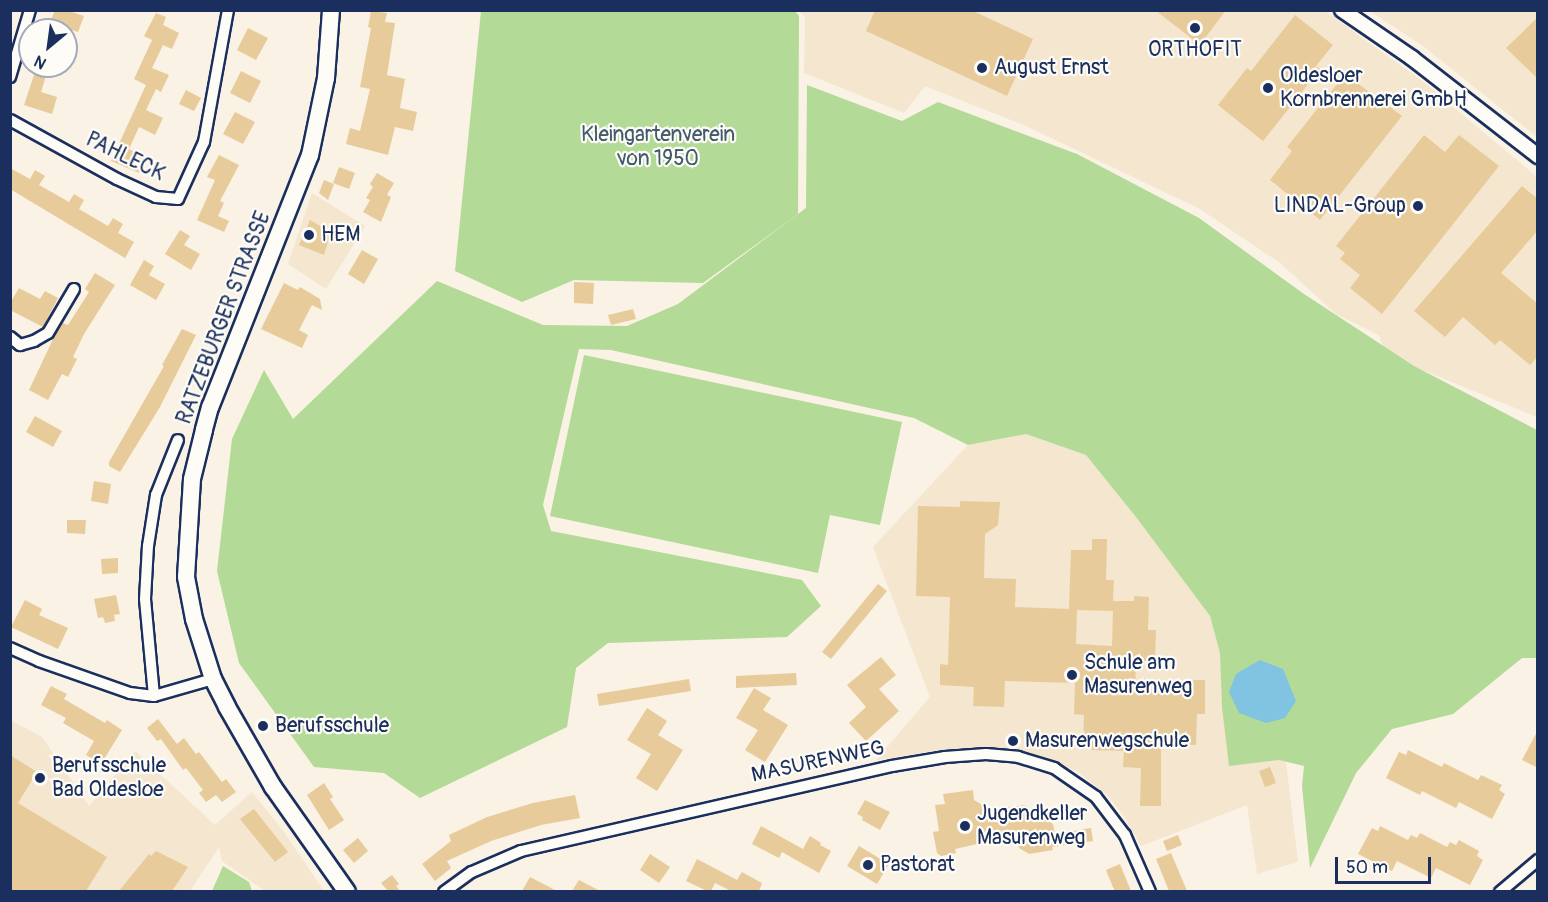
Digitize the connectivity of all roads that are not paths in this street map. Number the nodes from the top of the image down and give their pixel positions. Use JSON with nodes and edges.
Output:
{"nodes":[{"id":1,"x":30,"y":10,"type":"edge"},
{"id":2,"x":228,"y":10,"type":"edge"},
{"id":3,"x":331,"y":10,"type":"edge"},
{"id":4,"x":1342,"y":10,"type":"edge"},
{"id":5,"x":10,"y":77,"type":"edge"},
{"id":6,"x":10,"y":120,"type":"edge"},
{"id":7,"x":1538,"y":156,"type":"edge"},
{"id":8,"x":74,"y":289,"type":"dead end"},
{"id":9,"x":10,"y":337,"type":"edge"},
{"id":10,"x":178,"y":440,"type":"dead end"},
{"id":11,"x":10,"y":648,"type":"edge"},
{"id":12,"x":213,"y":679,"type":"junction"},
{"id":13,"x":154,"y":696,"type":"junction"},
{"id":14,"x":1538,"y":860,"type":"edge"},
{"id":15,"x":347,"y":891,"type":"edge"},
{"id":16,"x":444,"y":891,"type":"edge"},
{"id":17,"x":1150,"y":891,"type":"edge"},
{"id":18,"x":1500,"y":891,"type":"edge"}],
"edges":[{"from":1,"to":5,"type":"street"},
{"from":2,"to":6,"type":"street","name":"PAHLECK"},
{"from":3,"to":12,"type":"main road","name":"RATZEBURGER STRASSE"},
{"from":4,"to":7,"type":"main road"},
{"from":8,"to":9,"type":"street"},
{"from":10,"to":13,"type":"street","name":"RATZEBURGER STRASSE"},
{"from":11,"to":13,"type":"street"},
{"from":12,"to":13,"type":"street"},
{"from":12,"to":15,"type":"main road","name":"RATZEBURGER STRASSE"},
{"from":14,"to":18,"type":"street"},
{"from":16,"to":17,"type":"street","name":"MASURENWEG"}]}
